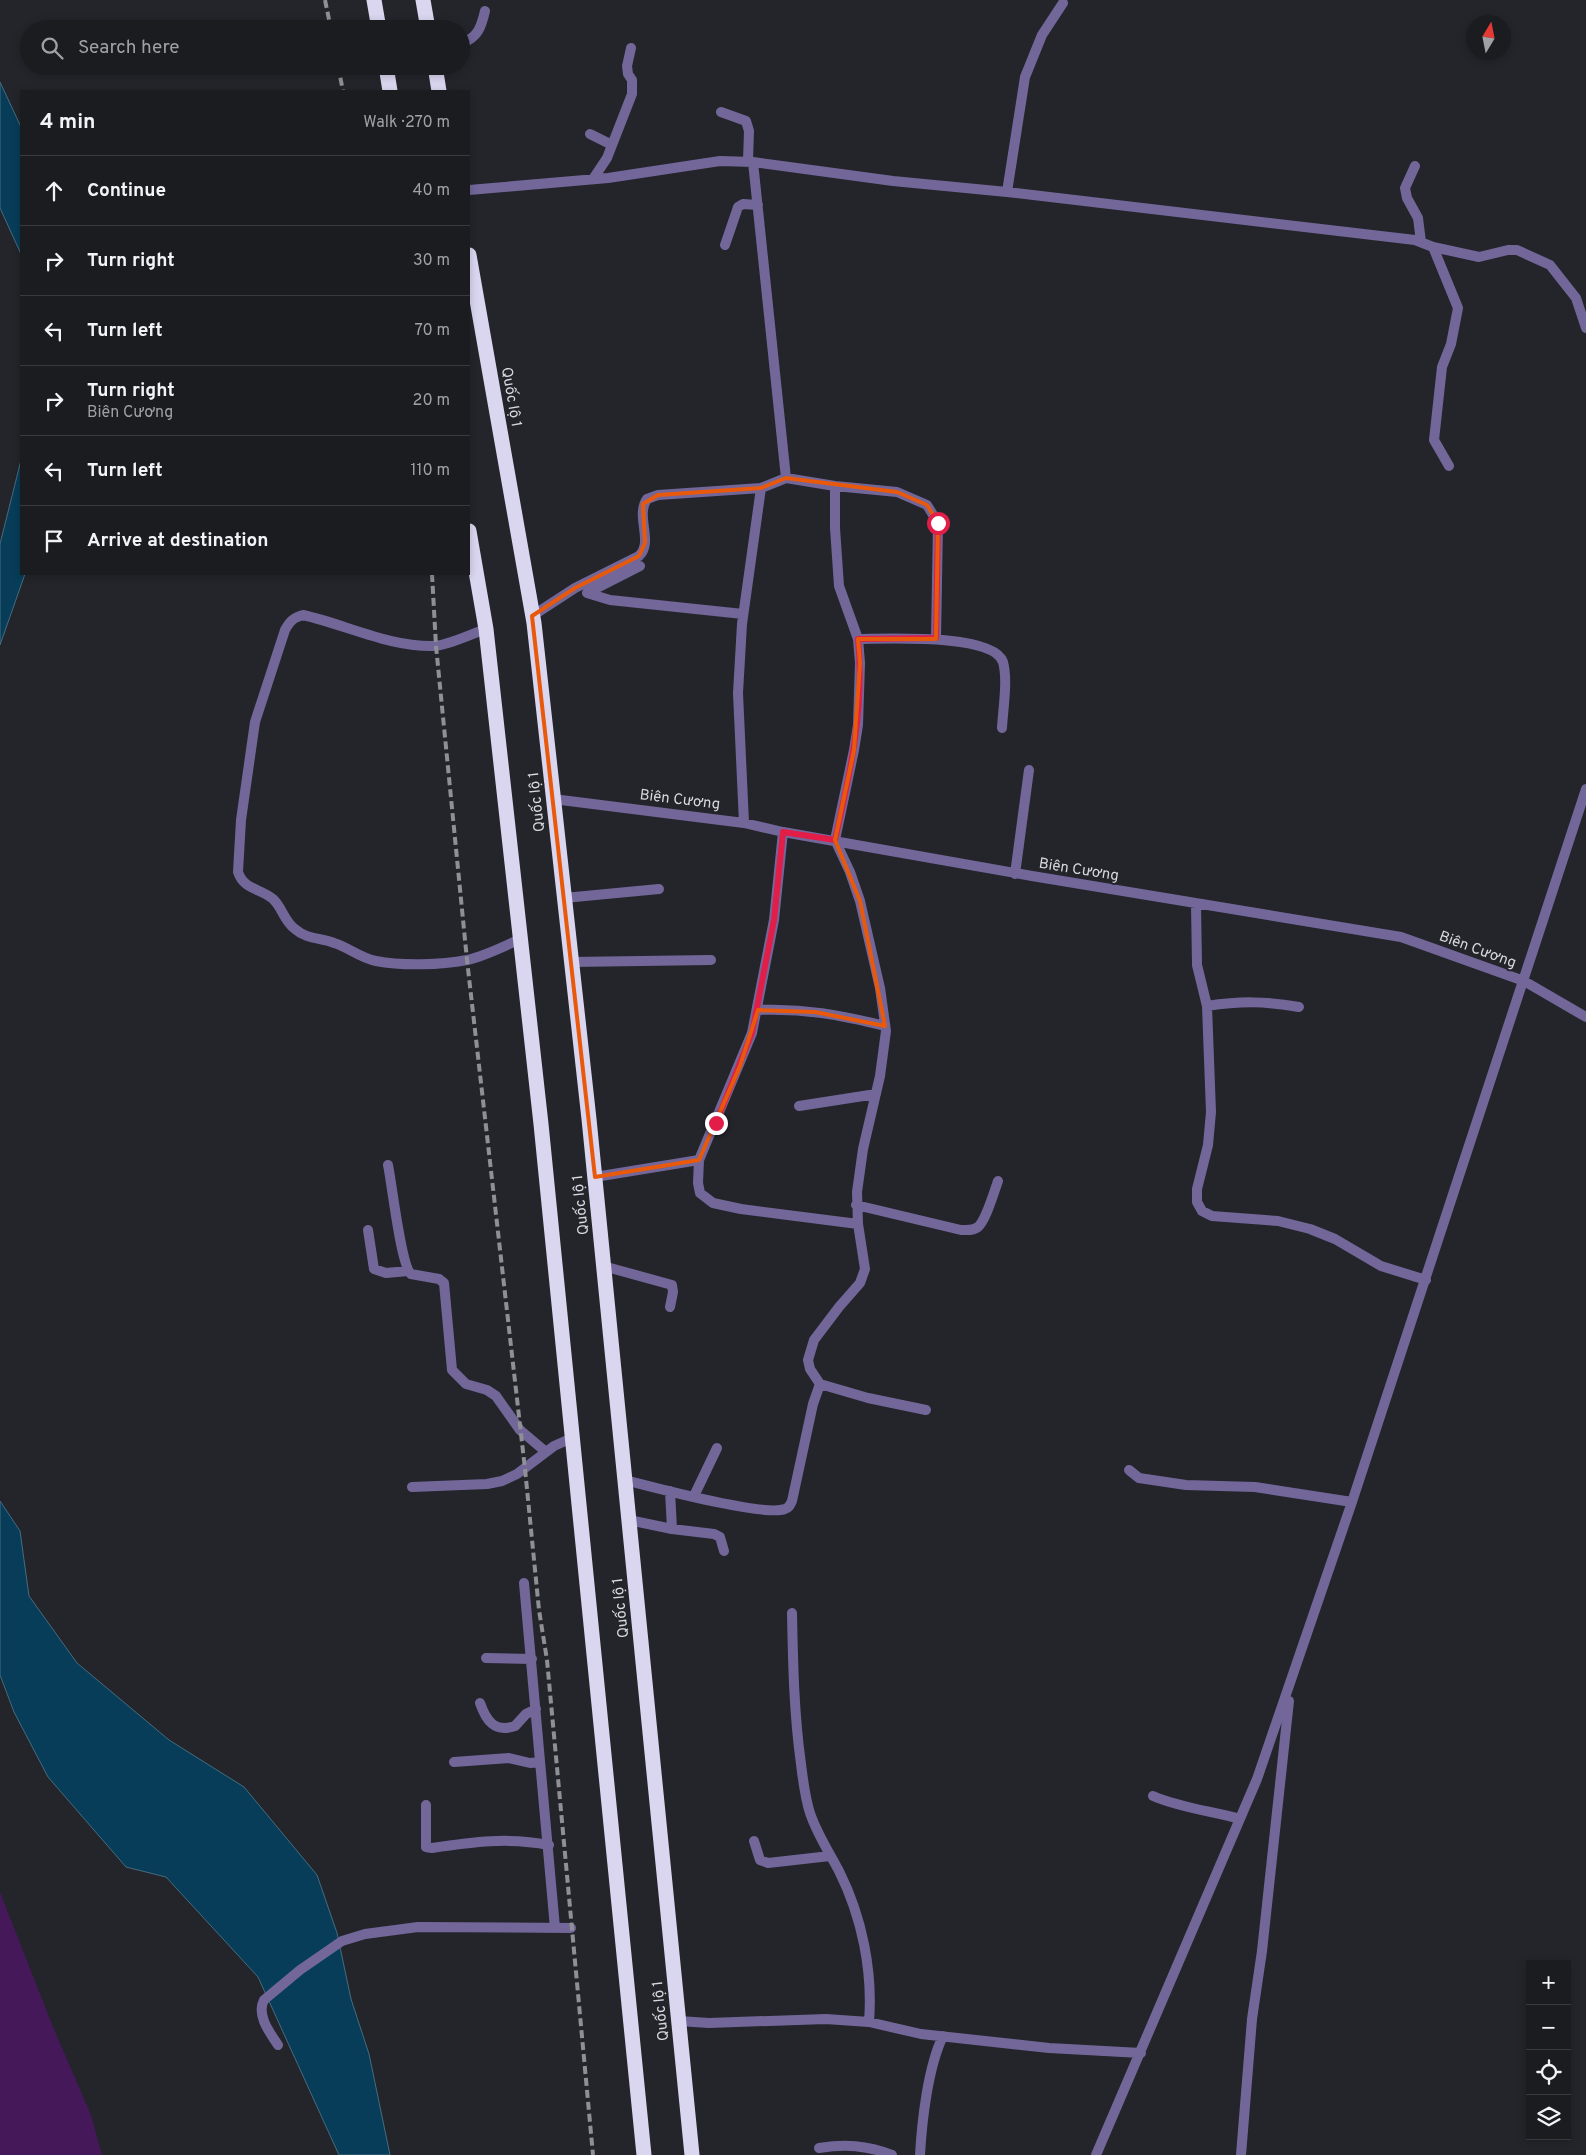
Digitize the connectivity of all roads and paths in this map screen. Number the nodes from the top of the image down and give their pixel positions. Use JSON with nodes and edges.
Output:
{"nodes":[{"id":1,"x":374,"y":0,"type":"edge"},
{"id":2,"x":423,"y":0,"type":"edge"},
{"id":3,"x":1062,"y":3,"type":"dead end"},
{"id":4,"x":486,"y":11,"type":"dead end"},
{"id":5,"x":377,"y":20,"type":"edge"},
{"id":6,"x":426,"y":20,"type":"edge"},
{"id":7,"x":470,"y":40,"type":"edge"},
{"id":8,"x":631,"y":48,"type":"dead end"},
{"id":9,"x":387,"y":75,"type":"edge"},
{"id":10,"x":436,"y":75,"type":"edge"},
{"id":11,"x":390,"y":90,"type":"edge"},
{"id":12,"x":439,"y":90,"type":"edge"},
{"id":13,"x":721,"y":112,"type":"dead end"},
{"id":14,"x":590,"y":134,"type":"dead end"},
{"id":15,"x":612,"y":145,"type":"junction"},
{"id":16,"x":750,"y":161,"type":"junction"},
{"id":17,"x":1414,"y":166,"type":"dead end"},
{"id":18,"x":593,"y":180,"type":"junction"},
{"id":19,"x":470,"y":190,"type":"edge"},
{"id":20,"x":1007,"y":192,"type":"junction"},
{"id":21,"x":758,"y":205,"type":"junction"},
{"id":22,"x":1421,"y":242,"type":"junction"},
{"id":23,"x":725,"y":245,"type":"dead end"},
{"id":24,"x":1433,"y":247,"type":"junction"},
{"id":25,"x":470,"y":267,"type":"edge"},
{"id":26,"x":1586,"y":328,"type":"edge"},
{"id":27,"x":476,"y":332,"type":"edge"},
{"id":28,"x":1449,"y":466,"type":"dead end"},
{"id":29,"x":786,"y":478,"type":"junction"},
{"id":30,"x":835,"y":486,"type":"junction"},
{"id":31,"x":761,"y":488,"type":"junction"},
{"id":32,"x":470,"y":538,"type":"edge"},
{"id":33,"x":640,"y":566,"type":"dead end"},
{"id":34,"x":743,"y":614,"type":"junction"},
{"id":35,"x":532,"y":616,"type":"junction"},
{"id":36,"x":486,"y":629,"type":"junction"},
{"id":37,"x":936,"y":638,"type":"junction"},
{"id":38,"x":858,"y":639,"type":"junction"},
{"id":39,"x":1002,"y":728,"type":"dead end"},
{"id":40,"x":1029,"y":770,"type":"dead end"},
{"id":41,"x":1586,"y":790,"type":"edge"},
{"id":42,"x":553,"y":799,"type":"junction"},
{"id":43,"x":744,"y":823,"type":"junction"},
{"id":44,"x":783,"y":832,"type":"junction"},
{"id":45,"x":835,"y":840,"type":"junction"},
{"id":46,"x":1016,"y":874,"type":"junction"},
{"id":47,"x":659,"y":889,"type":"dead end"},
{"id":48,"x":564,"y":898,"type":"junction"},
{"id":49,"x":1196,"y":904,"type":"junction"},
{"id":50,"x":520,"y":939,"type":"junction"},
{"id":51,"x":711,"y":960,"type":"dead end"},
{"id":52,"x":571,"y":962,"type":"junction"},
{"id":53,"x":1524,"y":981,"type":"junction"},
{"id":54,"x":1207,"y":1006,"type":"junction"},
{"id":55,"x":1299,"y":1007,"type":"dead end"},
{"id":56,"x":758,"y":1010,"type":"junction"},
{"id":57,"x":1586,"y":1017,"type":"edge"},
{"id":58,"x":885,"y":1026,"type":"junction"},
{"id":59,"x":876,"y":1094,"type":"junction"},
{"id":60,"x":799,"y":1106,"type":"dead end"},
{"id":61,"x":699,"y":1160,"type":"junction"},
{"id":62,"x":388,"y":1165,"type":"dead end"},
{"id":63,"x":595,"y":1177,"type":"junction"},
{"id":64,"x":998,"y":1182,"type":"dead end"},
{"id":65,"x":856,"y":1205,"type":"junction"},
{"id":66,"x":858,"y":1224,"type":"junction"},
{"id":67,"x":368,"y":1230,"type":"dead end"},
{"id":68,"x":603,"y":1266,"type":"junction"},
{"id":69,"x":408,"y":1272,"type":"junction"},
{"id":70,"x":1426,"y":1280,"type":"junction"},
{"id":71,"x":670,"y":1307,"type":"dead end"},
{"id":72,"x":820,"y":1384,"type":"junction"},
{"id":73,"x":926,"y":1410,"type":"dead end"},
{"id":74,"x":572,"y":1438,"type":"junction"},
{"id":75,"x":717,"y":1448,"type":"dead end"},
{"id":76,"x":546,"y":1452,"type":"junction"},
{"id":77,"x":1129,"y":1470,"type":"dead end"},
{"id":78,"x":625,"y":1480,"type":"junction"},
{"id":79,"x":412,"y":1487,"type":"dead end"},
{"id":80,"x":670,"y":1491,"type":"junction"},
{"id":81,"x":694,"y":1496,"type":"junction"},
{"id":82,"x":1352,"y":1502,"type":"junction"},
{"id":83,"x":628,"y":1520,"type":"junction"},
{"id":84,"x":672,"y":1529,"type":"junction"},
{"id":85,"x":724,"y":1551,"type":"dead end"},
{"id":86,"x":524,"y":1583,"type":"dead end"},
{"id":87,"x":792,"y":1613,"type":"dead end"},
{"id":88,"x":486,"y":1658,"type":"dead end"},
{"id":89,"x":532,"y":1659,"type":"junction"},
{"id":90,"x":1291,"y":1680,"type":"junction"},
{"id":91,"x":480,"y":1704,"type":"dead end"},
{"id":92,"x":536,"y":1710,"type":"junction"},
{"id":93,"x":454,"y":1762,"type":"dead end"},
{"id":94,"x":540,"y":1762,"type":"junction"},
{"id":95,"x":1153,"y":1796,"type":"dead end"},
{"id":96,"x":426,"y":1805,"type":"dead end"},
{"id":97,"x":1240,"y":1819,"type":"junction"},
{"id":98,"x":754,"y":1841,"type":"dead end"},
{"id":99,"x":549,"y":1845,"type":"junction"},
{"id":100,"x":830,"y":1856,"type":"junction"},
{"id":101,"x":555,"y":1928,"type":"junction"},
{"id":102,"x":571,"y":1928,"type":"dead end"},
{"id":103,"x":679,"y":2021,"type":"junction"},
{"id":104,"x":869,"y":2022,"type":"junction"},
{"id":105,"x":943,"y":2036,"type":"junction"},
{"id":106,"x":278,"y":2045,"type":"dead end"},
{"id":107,"x":1141,"y":2053,"type":"junction"},
{"id":108,"x":819,"y":2148,"type":"dead end"},
{"id":109,"x":644,"y":2155,"type":"edge"},
{"id":110,"x":692,"y":2155,"type":"edge"},
{"id":111,"x":892,"y":2155,"type":"edge"},
{"id":112,"x":920,"y":2155,"type":"edge"},
{"id":113,"x":1096,"y":2155,"type":"edge"},
{"id":114,"x":1241,"y":2155,"type":"edge"}],
"edges":[{"from":1,"to":5,"type":"highway"},
{"from":2,"to":6,"type":"highway"},
{"from":3,"to":20,"type":"street"},
{"from":4,"to":7,"type":"street"},
{"from":8,"to":15,"type":"street"},
{"from":9,"to":11,"type":"highway"},
{"from":10,"to":12,"type":"highway"},
{"from":13,"to":16,"type":"street"},
{"from":14,"to":15,"type":"street"},
{"from":15,"to":18,"type":"street"},
{"from":16,"to":18,"type":"street"},
{"from":16,"to":20,"type":"street"},
{"from":16,"to":21,"type":"street"},
{"from":17,"to":22,"type":"street"},
{"from":18,"to":19,"type":"street"},
{"from":20,"to":22,"type":"street"},
{"from":21,"to":23,"type":"street"},
{"from":21,"to":29,"type":"street"},
{"from":22,"to":24,"type":"street"},
{"from":24,"to":26,"type":"street"},
{"from":24,"to":28,"type":"street"},
{"from":25,"to":27,"type":"highway","name":"Quốc lộ 1"},
{"from":27,"to":35,"type":"highway","name":"Quốc lộ 1"},
{"from":29,"to":30,"type":"street"},
{"from":29,"to":31,"type":"street"},
{"from":30,"to":37,"type":"street"},
{"from":30,"to":38,"type":"street"},
{"from":31,"to":34,"type":"street"},
{"from":31,"to":35,"type":"street"},
{"from":32,"to":36,"type":"highway","name":"Quốc lộ 1"},
{"from":33,"to":34,"type":"street"},
{"from":34,"to":43,"type":"street"},
{"from":35,"to":42,"type":"highway","name":"Quốc lộ 1"},
{"from":36,"to":50,"type":"highway","name":"Quốc lộ 1"},
{"from":36,"to":50,"type":"street"},
{"from":37,"to":38,"type":"street"},
{"from":37,"to":39,"type":"street"},
{"from":38,"to":45,"type":"street"},
{"from":40,"to":46,"type":"street"},
{"from":41,"to":53,"type":"street"},
{"from":42,"to":43,"type":"street","name":"Biên Cương"},
{"from":42,"to":48,"type":"highway","name":"Quốc lộ 1"},
{"from":43,"to":44,"type":"street","name":"Biên Cương"},
{"from":44,"to":45,"type":"street","name":"Biên Cương"},
{"from":44,"to":56,"type":"street"},
{"from":45,"to":46,"type":"street","name":"Biên Cương"},
{"from":45,"to":58,"type":"street"},
{"from":46,"to":49,"type":"street","name":"Biên Cương"},
{"from":47,"to":48,"type":"street"},
{"from":48,"to":52,"type":"highway","name":"Quốc lộ 1"},
{"from":49,"to":53,"type":"street","name":"Biên Cương"},
{"from":49,"to":54,"type":"street"},
{"from":50,"to":74,"type":"highway","name":"Quốc lộ 1"},
{"from":51,"to":52,"type":"street"},
{"from":52,"to":63,"type":"highway","name":"Quốc lộ 1"},
{"from":53,"to":57,"type":"street","name":"Biên Cương"},
{"from":53,"to":70,"type":"street"},
{"from":54,"to":55,"type":"street"},
{"from":54,"to":70,"type":"street"},
{"from":56,"to":58,"type":"street"},
{"from":56,"to":61,"type":"street"},
{"from":58,"to":59,"type":"street"},
{"from":59,"to":60,"type":"street"},
{"from":59,"to":65,"type":"street"},
{"from":61,"to":63,"type":"street"},
{"from":61,"to":66,"type":"street"},
{"from":62,"to":69,"type":"street"},
{"from":63,"to":68,"type":"highway","name":"Quốc lộ 1"},
{"from":64,"to":65,"type":"street"},
{"from":65,"to":66,"type":"street"},
{"from":66,"to":72,"type":"street"},
{"from":67,"to":69,"type":"street"},
{"from":68,"to":71,"type":"street"},
{"from":68,"to":78,"type":"highway","name":"Quốc lộ 1"},
{"from":69,"to":76,"type":"street"},
{"from":70,"to":82,"type":"street"},
{"from":72,"to":73,"type":"street"},
{"from":72,"to":81,"type":"street"},
{"from":74,"to":76,"type":"street"},
{"from":74,"to":109,"type":"highway","name":"Quốc lộ 1"},
{"from":75,"to":81,"type":"street"},
{"from":76,"to":79,"type":"street"},
{"from":77,"to":82,"type":"street"},
{"from":78,"to":80,"type":"street"},
{"from":78,"to":83,"type":"highway","name":"Quốc lộ 1"},
{"from":80,"to":81,"type":"street"},
{"from":80,"to":84,"type":"street"},
{"from":82,"to":90,"type":"street"},
{"from":83,"to":84,"type":"street"},
{"from":83,"to":103,"type":"highway","name":"Quốc lộ 1"},
{"from":84,"to":85,"type":"street"},
{"from":86,"to":89,"type":"street"},
{"from":87,"to":100,"type":"street"},
{"from":88,"to":89,"type":"street"},
{"from":89,"to":92,"type":"street"},
{"from":90,"to":97,"type":"street"},
{"from":90,"to":114,"type":"street"},
{"from":91,"to":92,"type":"street"},
{"from":92,"to":94,"type":"street"},
{"from":93,"to":94,"type":"street"},
{"from":94,"to":99,"type":"street"},
{"from":95,"to":97,"type":"street"},
{"from":96,"to":99,"type":"street"},
{"from":97,"to":107,"type":"street"},
{"from":98,"to":100,"type":"street"},
{"from":99,"to":101,"type":"street"},
{"from":100,"to":104,"type":"street"},
{"from":101,"to":102,"type":"street"},
{"from":101,"to":106,"type":"street"},
{"from":103,"to":104,"type":"street"},
{"from":103,"to":110,"type":"highway","name":"Quốc lộ 1"},
{"from":104,"to":105,"type":"street"},
{"from":105,"to":107,"type":"street"},
{"from":105,"to":112,"type":"street"},
{"from":107,"to":113,"type":"street"},
{"from":108,"to":111,"type":"street"}]}
